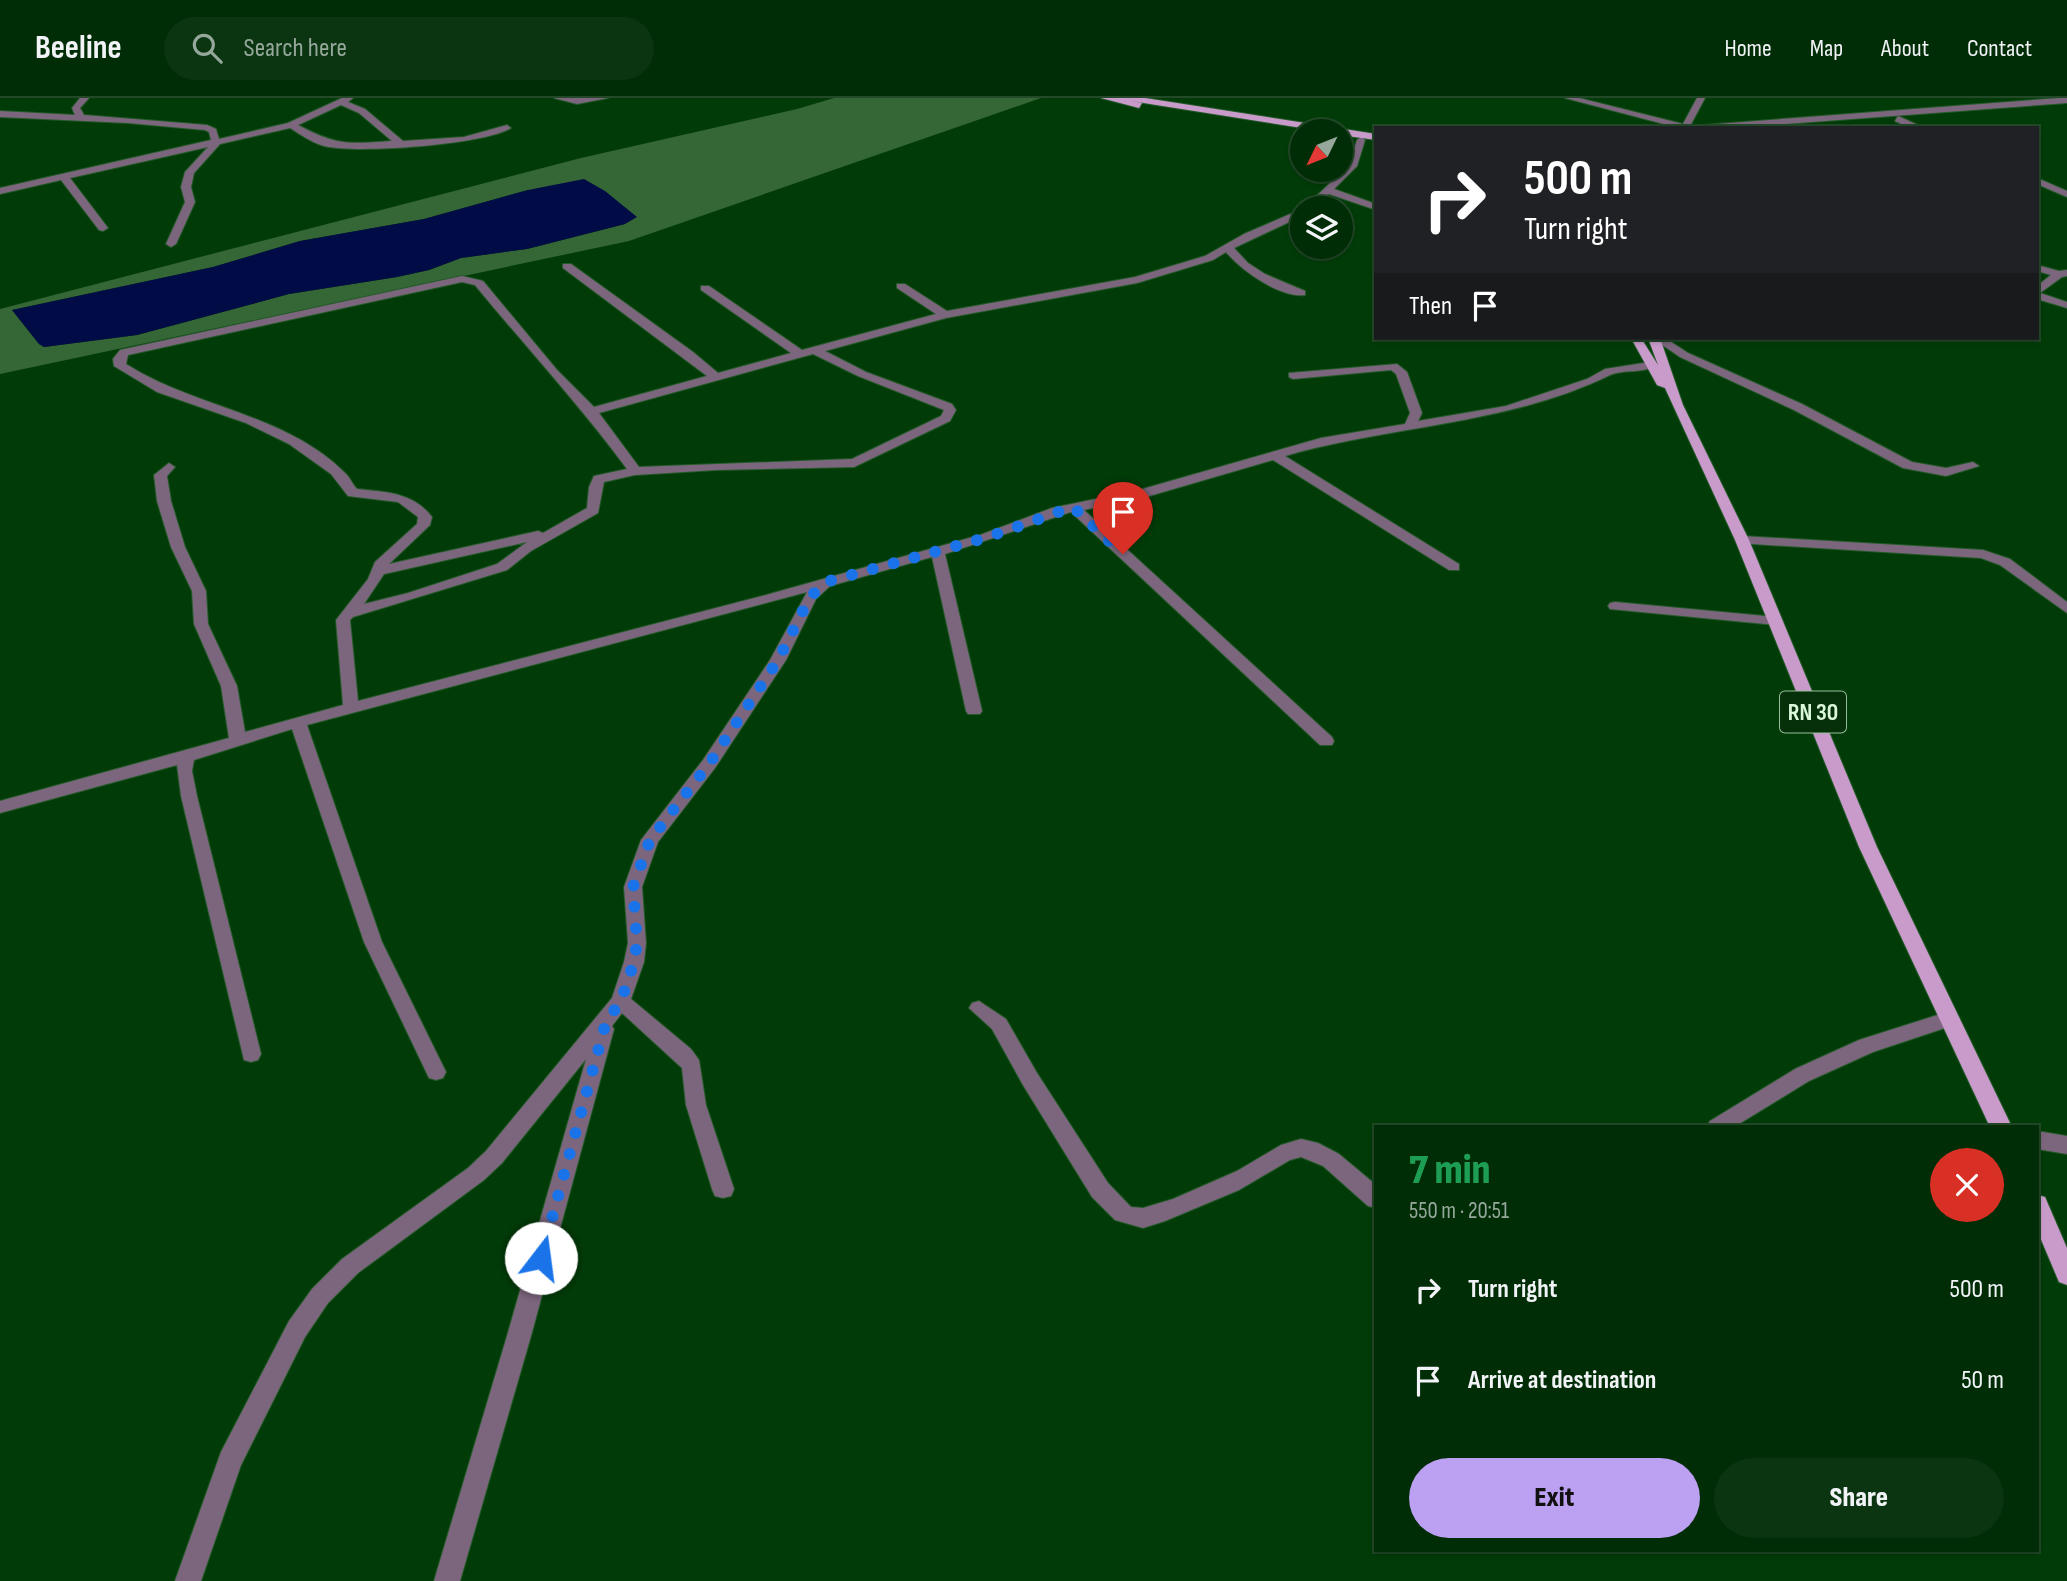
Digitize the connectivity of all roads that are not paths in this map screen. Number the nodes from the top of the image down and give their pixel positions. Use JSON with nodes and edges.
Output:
{"nodes":[{"id":1,"x":85,"y":98,"type":"edge"},
{"id":2,"x":558,"y":98,"type":"edge"},
{"id":3,"x":604,"y":98,"type":"edge"},
{"id":4,"x":1105,"y":98,"type":"edge"},
{"id":5,"x":1129,"y":98,"type":"edge"},
{"id":6,"x":1569,"y":98,"type":"edge"},
{"id":7,"x":1701,"y":98,"type":"edge"},
{"id":8,"x":1972,"y":98,"type":"edge"},
{"id":9,"x":345,"y":100,"type":"edge"},
{"id":10,"x":2067,"y":103,"type":"edge"},
{"id":11,"x":1955,"y":108,"type":"junction"},
{"id":12,"x":0,"y":114,"type":"edge"},
{"id":13,"x":80,"y":117,"type":"junction"},
{"id":14,"x":1898,"y":119,"type":"junction"},
{"id":15,"x":291,"y":125,"type":"junction"},
{"id":16,"x":1290,"y":125,"type":"edge"},
{"id":17,"x":1684,"y":126,"type":"edge"},
{"id":18,"x":1688,"y":126,"type":"edge"},
{"id":19,"x":1702,"y":126,"type":"edge"},
{"id":20,"x":1798,"y":126,"type":"edge"},
{"id":21,"x":1913,"y":126,"type":"edge"},
{"id":22,"x":507,"y":128,"type":"dead end"},
{"id":23,"x":1290,"y":129,"type":"edge"},
{"id":24,"x":1353,"y":135,"type":"edge"},
{"id":25,"x":1353,"y":137,"type":"edge"},
{"id":26,"x":1374,"y":139,"type":"edge"},
{"id":27,"x":1374,"y":139,"type":"edge"},
{"id":28,"x":1361,"y":140,"type":"junction"},
{"id":29,"x":216,"y":143,"type":"junction"},
{"id":30,"x":400,"y":143,"type":"junction"},
{"id":31,"x":64,"y":177,"type":"junction"},
{"id":32,"x":2039,"y":182,"type":"edge"},
{"id":33,"x":1327,"y":190,"type":"junction"},
{"id":34,"x":0,"y":191,"type":"edge"},
{"id":35,"x":2067,"y":194,"type":"edge"},
{"id":36,"x":1321,"y":196,"type":"edge"},
{"id":37,"x":1374,"y":205,"type":"edge"},
{"id":38,"x":1290,"y":217,"type":"edge"},
{"id":39,"x":103,"y":228,"type":"dead end"},
{"id":40,"x":171,"y":244,"type":"dead end"},
{"id":41,"x":1229,"y":249,"type":"junction"},
{"id":42,"x":567,"y":266,"type":"dead end"},
{"id":43,"x":2039,"y":268,"type":"edge"},
{"id":44,"x":2063,"y":274,"type":"edge"},
{"id":45,"x":901,"y":286,"type":"dead end"},
{"id":46,"x":705,"y":288,"type":"dead end"},
{"id":47,"x":2039,"y":292,"type":"edge"},
{"id":48,"x":1301,"y":293,"type":"dead end"},
{"id":49,"x":2039,"y":295,"type":"edge"},
{"id":50,"x":2067,"y":306,"type":"edge"},
{"id":51,"x":945,"y":315,"type":"junction"},
{"id":52,"x":1637,"y":340,"type":"edge"},
{"id":53,"x":1657,"y":340,"type":"edge"},
{"id":54,"x":1659,"y":340,"type":"edge"},
{"id":55,"x":806,"y":352,"type":"junction"},
{"id":56,"x":1650,"y":365,"type":"junction"},
{"id":57,"x":1293,"y":375,"type":"dead end"},
{"id":58,"x":717,"y":378,"type":"junction"},
{"id":59,"x":1677,"y":405,"type":"junction"},
{"id":60,"x":591,"y":411,"type":"junction"},
{"id":61,"x":1413,"y":419,"type":"junction"},
{"id":62,"x":1273,"y":455,"type":"junction"},
{"id":63,"x":1973,"y":466,"type":"dead end"},
{"id":64,"x":169,"y":467,"type":"dead end"},
{"id":65,"x":635,"y":471,"type":"junction"},
{"id":66,"x":1073,"y":507,"type":"junction"},
{"id":67,"x":554,"y":531,"type":"junction"},
{"id":68,"x":1742,"y":540,"type":"junction"},
{"id":69,"x":937,"y":551,"type":"junction"},
{"id":70,"x":1454,"y":567,"type":"dead end"},
{"id":71,"x":377,"y":571,"type":"junction"},
{"id":72,"x":826,"y":582,"type":"junction"},
{"id":73,"x":1615,"y":606,"type":"dead end"},
{"id":74,"x":2067,"y":609,"type":"edge"},
{"id":75,"x":346,"y":616,"type":"junction"},
{"id":76,"x":1776,"y":621,"type":"junction"},
{"id":77,"x":351,"y":709,"type":"junction"},
{"id":78,"x":974,"y":711,"type":"dead end"},
{"id":79,"x":299,"y":723,"type":"junction"},
{"id":80,"x":238,"y":741,"type":"junction"},
{"id":81,"x":1326,"y":741,"type":"dead end"},
{"id":82,"x":186,"y":756,"type":"junction"},
{"id":83,"x":0,"y":807,"type":"edge"},
{"id":84,"x":621,"y":1001,"type":"junction"},
{"id":85,"x":979,"y":1008,"type":"dead end"},
{"id":86,"x":1950,"y":1019,"type":"junction"},
{"id":87,"x":606,"y":1022,"type":"junction"},
{"id":88,"x":251,"y":1054,"type":"dead end"},
{"id":89,"x":436,"y":1072,"type":"dead end"},
{"id":90,"x":1720,"y":1125,"type":"edge"},
{"id":91,"x":2000,"y":1125,"type":"edge"},
{"id":92,"x":2039,"y":1140,"type":"edge"},
{"id":93,"x":2067,"y":1145,"type":"edge"},
{"id":94,"x":723,"y":1189,"type":"dead end"},
{"id":95,"x":1374,"y":1197,"type":"edge"},
{"id":96,"x":2039,"y":1209,"type":"edge"},
{"id":97,"x":2067,"y":1275,"type":"edge"},
{"id":98,"x":188,"y":1581,"type":"edge"},
{"id":99,"x":447,"y":1581,"type":"edge"}],
"edges":[{"from":1,"to":13,"type":"street"},
{"from":2,"to":3,"type":"street"},
{"from":4,"to":23,"type":"main road"},
{"from":5,"to":16,"type":"main road"},
{"from":6,"to":17,"type":"street"},
{"from":7,"to":18,"type":"street"},
{"from":8,"to":11,"type":"street"},
{"from":9,"to":15,"type":"street"},
{"from":9,"to":30,"type":"street"},
{"from":10,"to":11,"type":"street"},
{"from":10,"to":14,"type":"street"},
{"from":11,"to":19,"type":"street"},
{"from":12,"to":13,"type":"street"},
{"from":13,"to":29,"type":"street"},
{"from":14,"to":20,"type":"street"},
{"from":14,"to":21,"type":"street"},
{"from":15,"to":29,"type":"street"},
{"from":15,"to":30,"type":"street"},
{"from":22,"to":30,"type":"street"},
{"from":24,"to":26,"type":"main road"},
{"from":25,"to":28,"type":"main road"},
{"from":27,"to":28,"type":"main road"},
{"from":28,"to":33,"type":"street"},
{"from":29,"to":31,"type":"street"},
{"from":29,"to":40,"type":"street"},
{"from":31,"to":34,"type":"street"},
{"from":31,"to":39,"type":"street"},
{"from":32,"to":35,"type":"street"},
{"from":33,"to":36,"type":"street"},
{"from":33,"to":37,"type":"street"},
{"from":38,"to":41,"type":"street"},
{"from":41,"to":48,"type":"street"},
{"from":41,"to":51,"type":"street"},
{"from":42,"to":58,"type":"street"},
{"from":43,"to":44,"type":"street"},
{"from":44,"to":47,"type":"street"},
{"from":45,"to":51,"type":"street"},
{"from":46,"to":55,"type":"street"},
{"from":49,"to":50,"type":"street"},
{"from":51,"to":55,"type":"street"},
{"from":52,"to":56,"type":"main road","number":"RN 30"},
{"from":53,"to":59,"type":"main road","number":"RN 30"},
{"from":54,"to":63,"type":"street"},
{"from":55,"to":58,"type":"street"},
{"from":55,"to":65,"type":"street"},
{"from":56,"to":59,"type":"main road","number":"RN 30"},
{"from":56,"to":61,"type":"street"},
{"from":57,"to":61,"type":"street"},
{"from":58,"to":60,"type":"street"},
{"from":59,"to":68,"type":"main road","number":"RN 30"},
{"from":60,"to":65,"type":"street"},
{"from":60,"to":71,"type":"street"},
{"from":61,"to":62,"type":"street"},
{"from":62,"to":66,"type":"street"},
{"from":62,"to":70,"type":"street"},
{"from":64,"to":80,"type":"street"},
{"from":65,"to":67,"type":"street"},
{"from":66,"to":69,"type":"street"},
{"from":66,"to":81,"type":"street"},
{"from":67,"to":71,"type":"street"},
{"from":67,"to":75,"type":"street"},
{"from":68,"to":74,"type":"street"},
{"from":68,"to":76,"type":"main road","number":"RN 30"},
{"from":69,"to":72,"type":"street"},
{"from":69,"to":78,"type":"street"},
{"from":71,"to":75,"type":"street"},
{"from":72,"to":77,"type":"street"},
{"from":72,"to":84,"type":"street"},
{"from":73,"to":76,"type":"street"},
{"from":75,"to":77,"type":"street"},
{"from":76,"to":86,"type":"main road","number":"RN 30"},
{"from":77,"to":79,"type":"street"},
{"from":79,"to":80,"type":"street"},
{"from":79,"to":89,"type":"street"},
{"from":80,"to":82,"type":"street"},
{"from":82,"to":83,"type":"street"},
{"from":82,"to":88,"type":"street"},
{"from":84,"to":87,"type":"street"},
{"from":84,"to":94,"type":"street"},
{"from":85,"to":95,"type":"street"},
{"from":86,"to":90,"type":"street"},
{"from":86,"to":91,"type":"main road","number":"RN 30"},
{"from":87,"to":98,"type":"street"},
{"from":87,"to":99,"type":"street"},
{"from":92,"to":93,"type":"street"},
{"from":96,"to":97,"type":"main road"}]}
